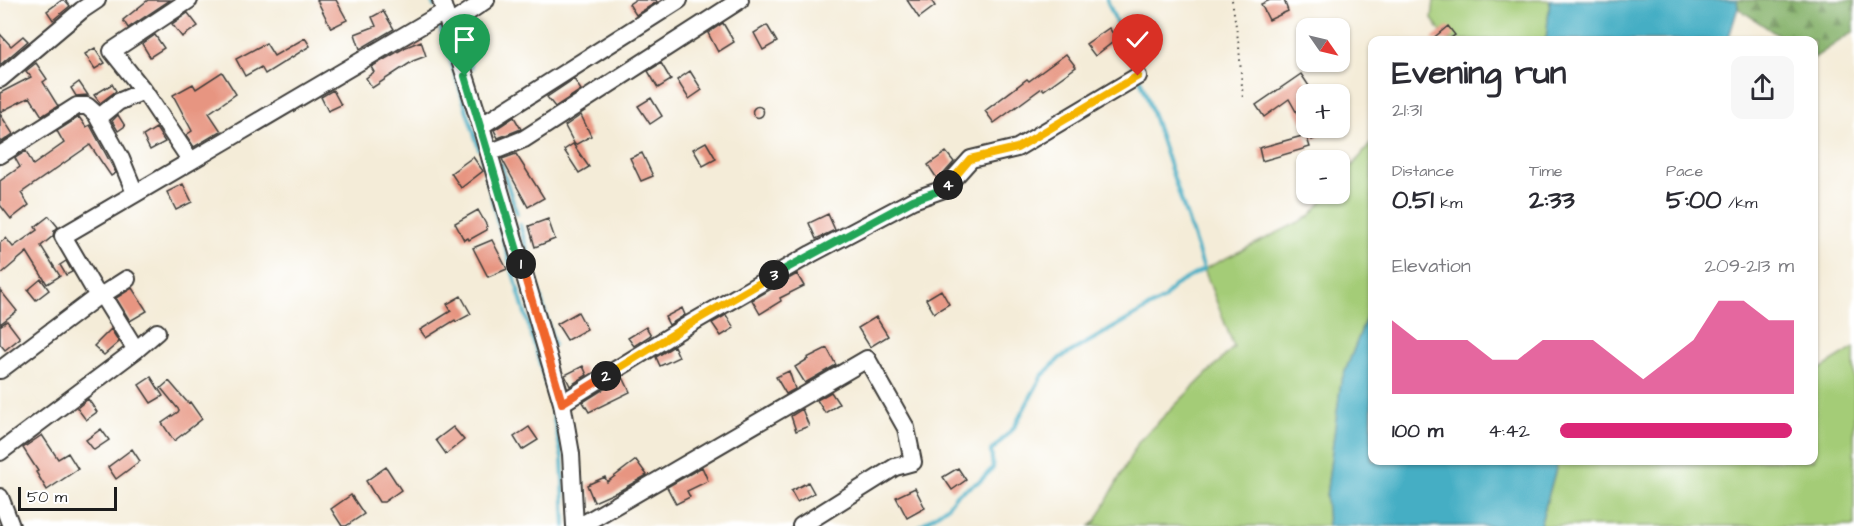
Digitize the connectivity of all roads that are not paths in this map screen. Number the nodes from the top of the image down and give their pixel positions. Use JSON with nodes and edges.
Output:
{"nodes":[{"id":1,"x":97,"y":0,"type":"edge"},
{"id":2,"x":189,"y":0,"type":"edge"},
{"id":3,"x":486,"y":0,"type":"edge"},
{"id":4,"x":680,"y":0,"type":"edge"},
{"id":5,"x":740,"y":0,"type":"edge"},
{"id":6,"x":445,"y":12,"type":"edge"},
{"id":7,"x":1138,"y":76,"type":"dead end"},
{"id":8,"x":0,"y":79,"type":"edge"},
{"id":9,"x":144,"y":91,"type":"junction"},
{"id":10,"x":96,"y":114,"type":"junction"},
{"id":11,"x":481,"y":126,"type":"junction"},
{"id":12,"x":489,"y":153,"type":"junction"},
{"id":13,"x":0,"y":155,"type":"edge"},
{"id":14,"x":191,"y":161,"type":"junction"},
{"id":15,"x":135,"y":193,"type":"junction"},
{"id":16,"x":127,"y":279,"type":"dead end"},
{"id":17,"x":100,"y":296,"type":"junction"},
{"id":18,"x":157,"y":332,"type":"dead end"},
{"id":19,"x":135,"y":350,"type":"junction"},
{"id":20,"x":0,"y":370,"type":"edge"},
{"id":21,"x":562,"y":403,"type":"junction"},
{"id":22,"x":0,"y":452,"type":"edge"},
{"id":23,"x":0,"y":497,"type":"edge"},
{"id":24,"x":11,"y":526,"type":"edge"},
{"id":25,"x":575,"y":526,"type":"edge"},
{"id":26,"x":580,"y":526,"type":"edge"},
{"id":27,"x":801,"y":526,"type":"edge"}],
"edges":[{"from":1,"to":8,"type":"street"},
{"from":2,"to":9,"type":"street"},
{"from":3,"to":6,"type":"street"},
{"from":4,"to":11,"type":"street"},
{"from":5,"to":12,"type":"street"},
{"from":6,"to":11,"type":"street"},
{"from":6,"to":14,"type":"street"},
{"from":7,"to":21,"type":"street"},
{"from":9,"to":10,"type":"street"},
{"from":9,"to":14,"type":"street"},
{"from":10,"to":13,"type":"street"},
{"from":10,"to":15,"type":"street"},
{"from":11,"to":12,"type":"street"},
{"from":12,"to":21,"type":"street"},
{"from":14,"to":15,"type":"street"},
{"from":15,"to":17,"type":"street"},
{"from":16,"to":17,"type":"street"},
{"from":17,"to":19,"type":"street"},
{"from":17,"to":20,"type":"street"},
{"from":18,"to":19,"type":"street"},
{"from":19,"to":22,"type":"street"},
{"from":21,"to":25,"type":"street"},
{"from":23,"to":24,"type":"street"},
{"from":26,"to":27,"type":"street"}]}
